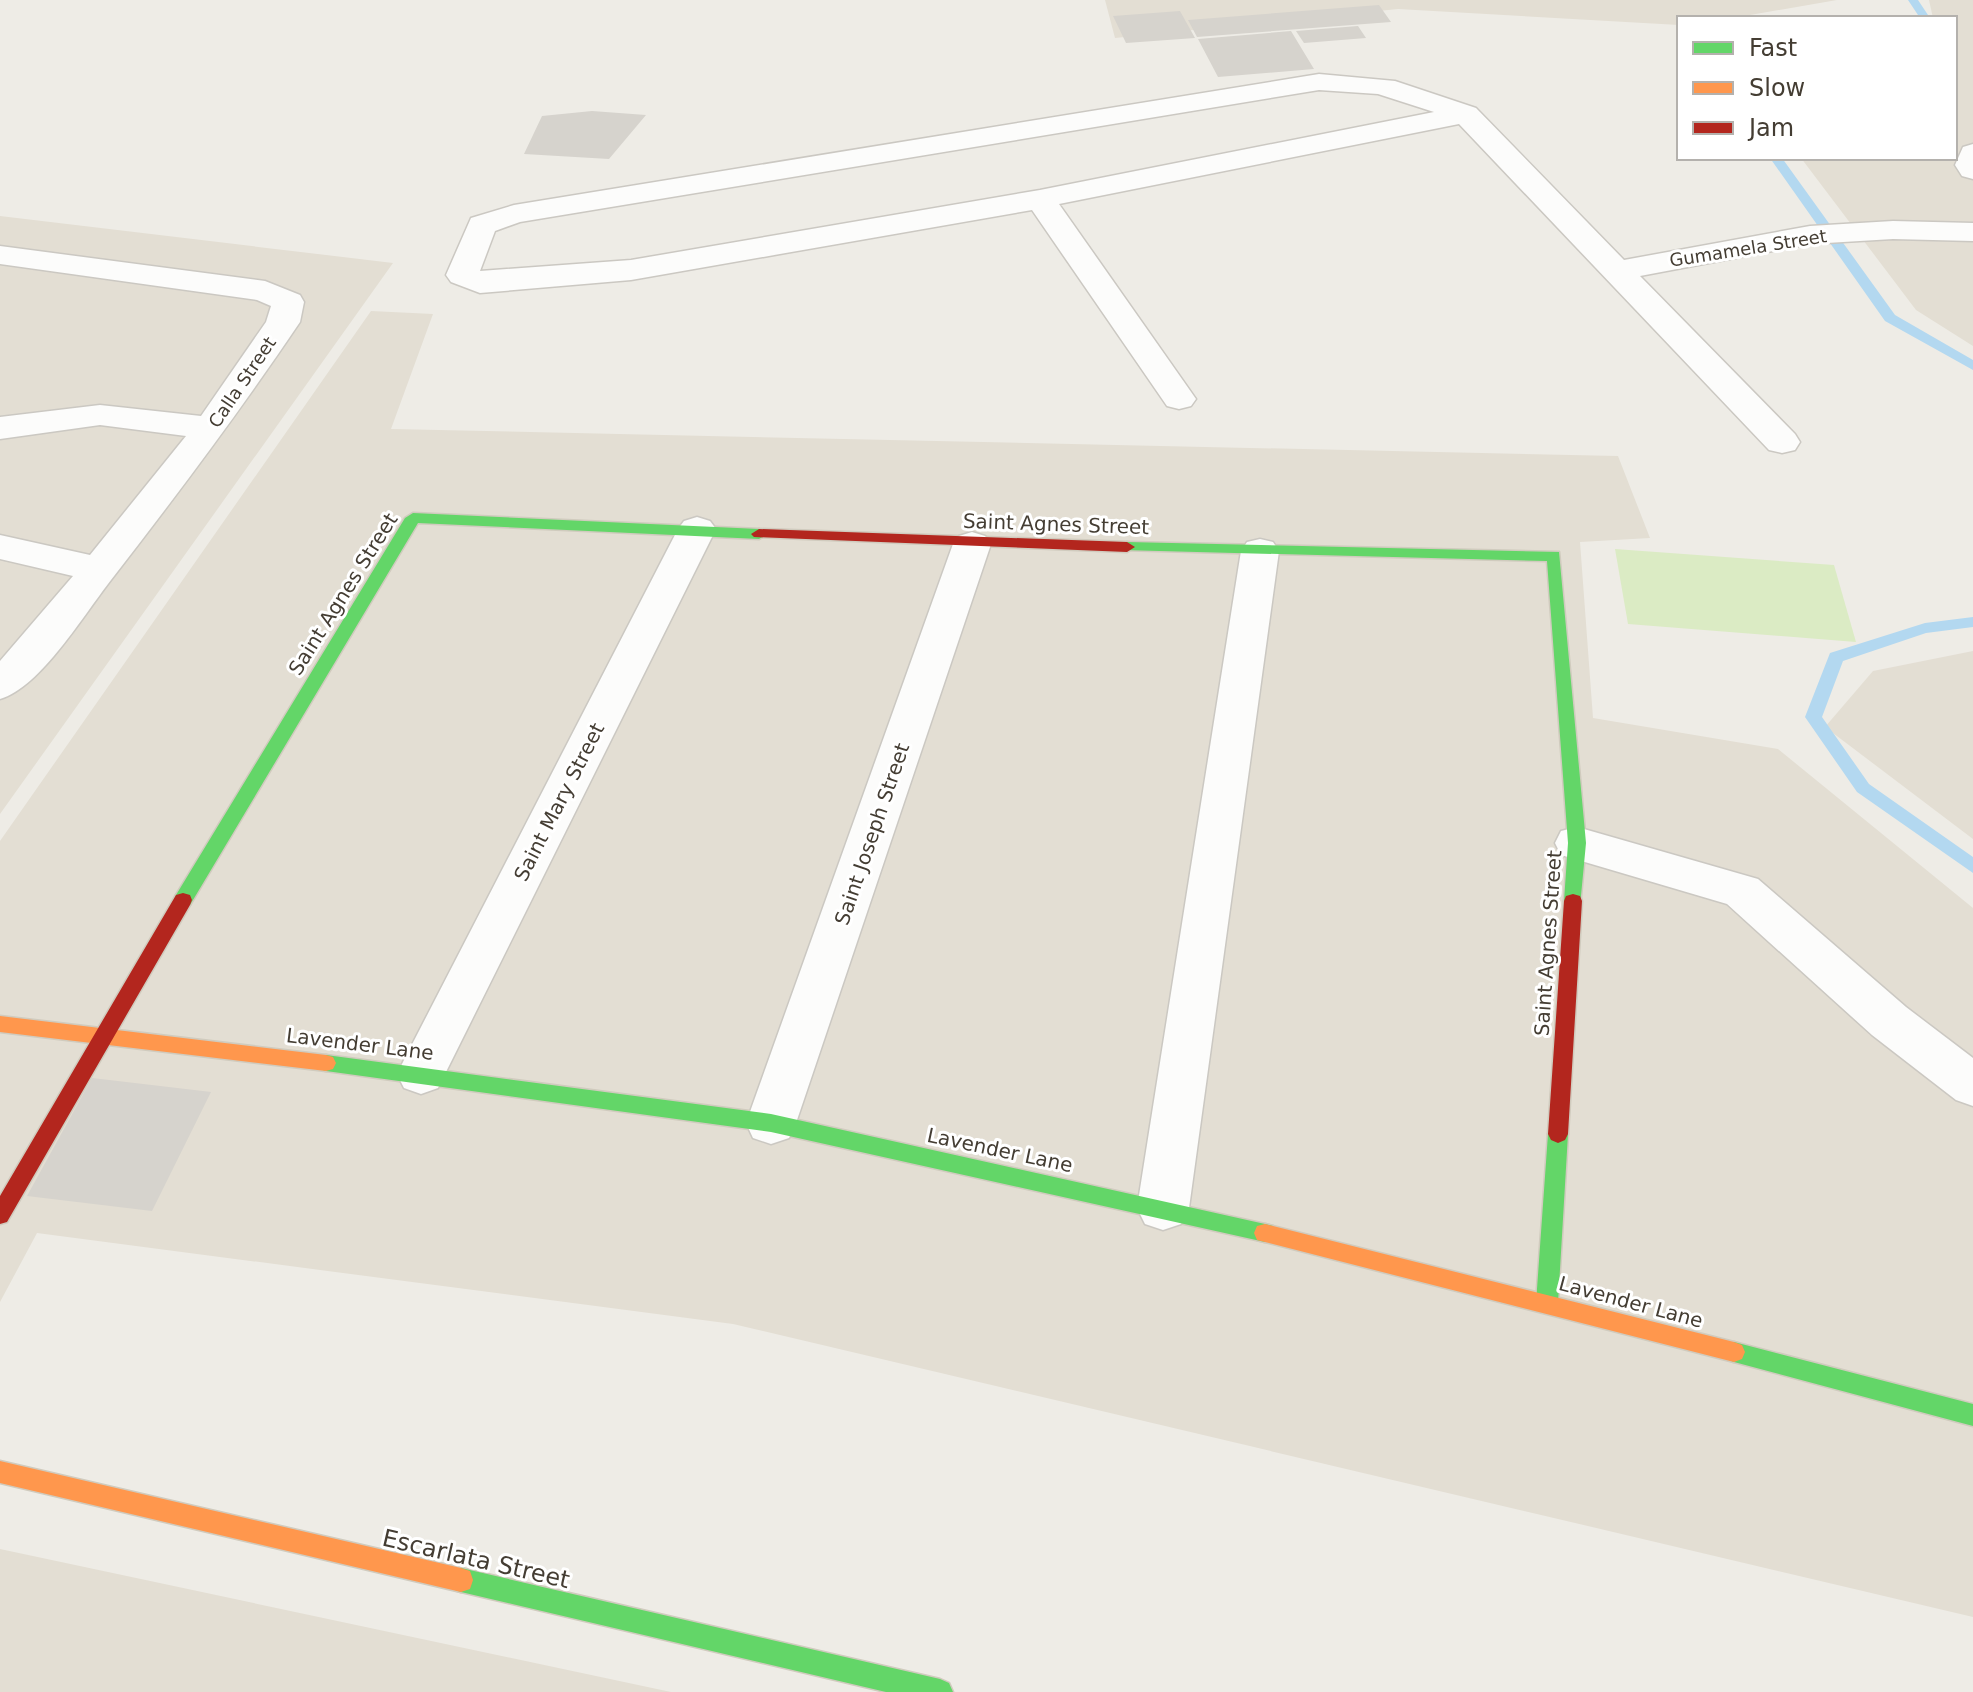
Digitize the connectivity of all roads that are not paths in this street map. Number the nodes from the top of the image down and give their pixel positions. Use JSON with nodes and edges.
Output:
{"nodes":[{"id":1,"x":1466,"y":114,"type":"junction"},
{"id":2,"x":1973,"y":153,"type":"edge"},
{"id":3,"x":1973,"y":170,"type":"edge"},
{"id":4,"x":1040,"y":199,"type":"junction"},
{"id":5,"x":1973,"y":232,"type":"edge"},
{"id":6,"x":0,"y":255,"type":"edge"},
{"id":7,"x":1619,"y":270,"type":"junction"},
{"id":8,"x":1179,"y":399,"type":"dead end"},
{"id":9,"x":0,"y":428,"type":"edge"},
{"id":10,"x":211,"y":428,"type":"junction"},
{"id":11,"x":1782,"y":442,"type":"dead end"},
{"id":12,"x":697,"y":529,"type":"junction"},
{"id":13,"x":972,"y":544,"type":"junction"},
{"id":14,"x":0,"y":547,"type":"edge"},
{"id":15,"x":1260,"y":551,"type":"junction"},
{"id":16,"x":97,"y":569,"type":"junction"},
{"id":17,"x":0,"y":685,"type":"edge"},
{"id":18,"x":1577,"y":843,"type":"junction"},
{"id":19,"x":0,"y":1024,"type":"edge"},
{"id":20,"x":102,"y":1036,"type":"junction"},
{"id":21,"x":421,"y":1074,"type":"junction"},
{"id":22,"x":1973,"y":1086,"type":"edge"},
{"id":23,"x":771,"y":1123,"type":"junction"},
{"id":24,"x":1163,"y":1208,"type":"junction"},
{"id":25,"x":0,"y":1215,"type":"edge"},
{"id":26,"x":1547,"y":1303,"type":"junction"},
{"id":27,"x":1973,"y":1415,"type":"edge"},
{"id":28,"x":0,"y":1472,"type":"edge"},
{"id":29,"x":940,"y":1692,"type":"edge"}],
"edges":[{"from":1,"to":4,"type":"street"},
{"from":1,"to":4,"type":"street"},
{"from":1,"to":7,"type":"street"},
{"from":2,"to":3,"type":"street"},
{"from":4,"to":8,"type":"street"},
{"from":5,"to":7,"type":"street","name":"Gumamela Street"},
{"from":6,"to":10,"type":"street","name":"Calla Street"},
{"from":7,"to":11,"type":"street"},
{"from":9,"to":10,"type":"street"},
{"from":10,"to":16,"type":"street","name":"Calla Street"},
{"from":12,"to":13,"type":"street","name":"Saint Agnes Street"},
{"from":12,"to":20,"type":"street","name":"Saint Agnes Street"},
{"from":12,"to":21,"type":"street","name":"Saint Mary Street"},
{"from":13,"to":15,"type":"street","name":"Saint Agnes Street"},
{"from":13,"to":23,"type":"street","name":"Saint Joseph Street"},
{"from":14,"to":16,"type":"street"},
{"from":15,"to":18,"type":"street","name":"Saint Agnes Street"},
{"from":15,"to":24,"type":"street"},
{"from":16,"to":17,"type":"street","name":"Calla Street"},
{"from":18,"to":22,"type":"street"},
{"from":18,"to":26,"type":"street","name":"Saint Agnes Street"},
{"from":19,"to":20,"type":"street","name":"Lavender Lane"},
{"from":20,"to":21,"type":"street","name":"Lavender Lane"},
{"from":20,"to":25,"type":"street"},
{"from":21,"to":23,"type":"street","name":"Lavender Lane"},
{"from":23,"to":24,"type":"street","name":"Lavender Lane"},
{"from":24,"to":26,"type":"street","name":"Lavender Lane"},
{"from":26,"to":27,"type":"street","name":"Lavender Lane"},
{"from":28,"to":29,"type":"street","name":"Escarlata Street"}]}
